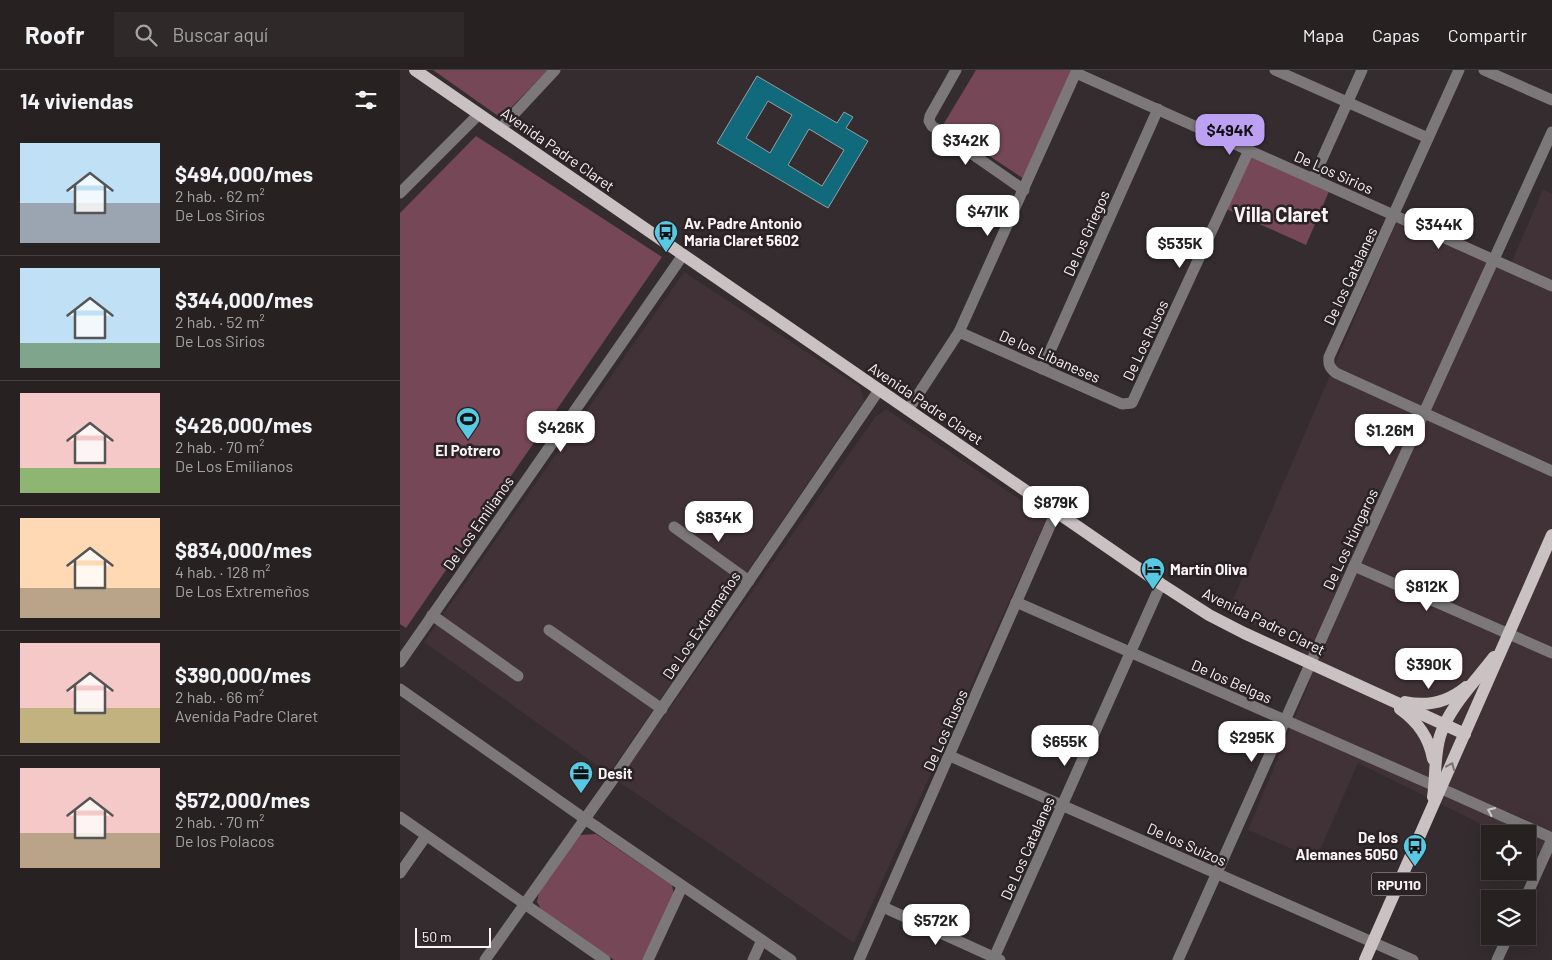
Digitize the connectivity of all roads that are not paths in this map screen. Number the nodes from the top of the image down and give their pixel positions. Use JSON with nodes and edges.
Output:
{"nodes":[{"id":1,"x":415,"y":70,"type":"edge"},
{"id":2,"x":555,"y":70,"type":"edge"},
{"id":3,"x":956,"y":70,"type":"edge"},
{"id":4,"x":1276,"y":70,"type":"edge"},
{"id":5,"x":1362,"y":70,"type":"edge"},
{"id":6,"x":1458,"y":70,"type":"edge"},
{"id":7,"x":1484,"y":70,"type":"edge"},
{"id":8,"x":1077,"y":71,"type":"edge"},
{"id":9,"x":1552,"y":100,"type":"edge"},
{"id":10,"x":1348,"y":102,"type":"junction"},
{"id":11,"x":1158,"y":109,"type":"junction"},
{"id":12,"x":478,"y":114,"type":"junction"},
{"id":13,"x":500,"y":129,"type":"junction"},
{"id":14,"x":1552,"y":132,"type":"edge"},
{"id":15,"x":1428,"y":138,"type":"junction"},
{"id":16,"x":1249,"y":150,"type":"junction"},
{"id":17,"x":1313,"y":179,"type":"junction"},
{"id":18,"x":1024,"y":190,"type":"junction"},
{"id":19,"x":400,"y":193,"type":"edge"},
{"id":20,"x":1394,"y":215,"type":"junction"},
{"id":21,"x":683,"y":254,"type":"junction"},
{"id":22,"x":1495,"y":260,"type":"junction"},
{"id":23,"x":1552,"y":286,"type":"edge"},
{"id":24,"x":960,"y":332,"type":"junction"},
{"id":25,"x":1042,"y":368,"type":"junction"},
{"id":26,"x":879,"y":390,"type":"junction"},
{"id":27,"x":1128,"y":405,"type":"joint"},
{"id":28,"x":908,"y":410,"type":"junction"},
{"id":29,"x":1425,"y":414,"type":"junction"},
{"id":30,"x":1552,"y":471,"type":"edge"},
{"id":31,"x":1056,"y":512,"type":"junction"},
{"id":32,"x":674,"y":527,"type":"dead end"},
{"id":33,"x":1552,"y":535,"type":"edge"},
{"id":34,"x":1354,"y":566,"type":"junction"},
{"id":35,"x":749,"y":581,"type":"junction"},
{"id":36,"x":1161,"y":584,"type":"junction"},
{"id":37,"x":1016,"y":602,"type":"junction"},
{"id":38,"x":432,"y":615,"type":"junction"},
{"id":39,"x":549,"y":630,"type":"dead end"},
{"id":40,"x":1510,"y":634,"type":"junction"},
{"id":41,"x":1130,"y":652,"type":"junction"},
{"id":42,"x":1552,"y":653,"type":"edge"},
{"id":43,"x":401,"y":657,"type":"edge"},
{"id":44,"x":1310,"y":663,"type":"junction"},
{"id":45,"x":518,"y":676,"type":"dead end"},
{"id":46,"x":1479,"y":676,"type":"junction"},
{"id":47,"x":400,"y":688,"type":"edge"},
{"id":48,"x":1377,"y":694,"type":"junction"},
{"id":49,"x":662,"y":709,"type":"junction"},
{"id":50,"x":1285,"y":720,"type":"junction"},
{"id":51,"x":1445,"y":724,"type":"junction"},
{"id":52,"x":1465,"y":734,"type":"junction"},
{"id":53,"x":950,"y":756,"type":"junction"},
{"id":54,"x":1437,"y":785,"type":"junction"},
{"id":55,"x":1062,"y":806,"type":"junction"},
{"id":56,"x":400,"y":818,"type":"edge"},
{"id":57,"x":585,"y":819,"type":"junction"},
{"id":58,"x":426,"y":836,"type":"junction"},
{"id":59,"x":1552,"y":838,"type":"edge"},
{"id":60,"x":1541,"y":864,"type":"junction"},
{"id":61,"x":1552,"y":869,"type":"edge"},
{"id":62,"x":400,"y":873,"type":"edge"},
{"id":63,"x":1217,"y":874,"type":"junction"},
{"id":64,"x":682,"y":886,"type":"junction"},
{"id":65,"x":1529,"y":890,"type":"edge"},
{"id":66,"x":524,"y":904,"type":"junction"},
{"id":67,"x":883,"y":907,"type":"junction"},
{"id":68,"x":762,"y":940,"type":"junction"},
{"id":69,"x":1373,"y":943,"type":"junction"},
{"id":70,"x":1504,"y":945,"type":"edge"},
{"id":71,"x":996,"y":959,"type":"edge"},
{"id":72,"x":485,"y":960,"type":"edge"},
{"id":73,"x":605,"y":960,"type":"edge"},
{"id":74,"x":648,"y":960,"type":"edge"},
{"id":75,"x":753,"y":960,"type":"edge"},
{"id":76,"x":791,"y":960,"type":"edge"},
{"id":77,"x":859,"y":960,"type":"edge"},
{"id":78,"x":1178,"y":960,"type":"edge"},
{"id":79,"x":1365,"y":960,"type":"edge"},
{"id":80,"x":1413,"y":960,"type":"edge"},
{"id":81,"x":1497,"y":960,"type":"edge"}],
"edges":[{"from":1,"to":12,"type":"main road","name":"Avenida Padre Claret"},
{"from":2,"to":13,"type":"street"},
{"from":3,"to":18,"type":"street"},
{"from":4,"to":10,"type":"street"},
{"from":5,"to":10,"type":"street"},
{"from":6,"to":15,"type":"street","name":"De los Catalanes"},
{"from":7,"to":9,"type":"street"},
{"from":8,"to":11,"type":"street","name":"De Los Sirios"},
{"from":8,"to":18,"type":"street"},
{"from":10,"to":15,"type":"street"},
{"from":10,"to":17,"type":"street"},
{"from":11,"to":16,"type":"street","name":"De Los Sirios"},
{"from":11,"to":25,"type":"street","name":"De los Griegos"},
{"from":12,"to":13,"type":"main road","name":"Avenida Padre Claret"},
{"from":12,"to":19,"type":"street"},
{"from":13,"to":21,"type":"main road","name":"Avenida Padre Claret"},
{"from":14,"to":22,"type":"street","name":"De Los Húngaros"},
{"from":15,"to":20,"type":"street","name":"De los Catalanes"},
{"from":16,"to":17,"type":"street","name":"De Los Sirios"},
{"from":16,"to":27,"type":"street","name":"De Los Rusos"},
{"from":17,"to":20,"type":"street","name":"De Los Sirios"},
{"from":18,"to":24,"type":"street"},
{"from":20,"to":22,"type":"street","name":"De Los Sirios"},
{"from":20,"to":29,"type":"street","name":"De los Catalanes"},
{"from":21,"to":26,"type":"main road","name":"Avenida Padre Claret"},
{"from":21,"to":38,"type":"street","name":"De Los Emilianos"},
{"from":22,"to":23,"type":"street","name":"De Los Sirios"},
{"from":22,"to":29,"type":"street","name":"De Los Húngaros"},
{"from":24,"to":25,"type":"street","name":"De los Libaneses"},
{"from":24,"to":28,"type":"street"},
{"from":25,"to":27,"type":"street","name":"De los Libaneses"},
{"from":26,"to":28,"type":"main road","name":"Avenida Padre Claret"},
{"from":26,"to":35,"type":"street","name":"De Los Extremeños"},
{"from":28,"to":31,"type":"main road","name":"Avenida Padre Claret"},
{"from":29,"to":30,"type":"street"},
{"from":29,"to":34,"type":"street","name":"De Los Húngaros"},
{"from":31,"to":36,"type":"main road","name":"Avenida Padre Claret"},
{"from":31,"to":37,"type":"street","name":"De Los Rusos"},
{"from":32,"to":35,"type":"street"},
{"from":33,"to":40,"type":"main road","number":"RPU110"},
{"from":34,"to":40,"type":"street"},
{"from":34,"to":44,"type":"street","name":"De Los Húngaros"},
{"from":35,"to":49,"type":"street","name":"De Los Extremeños"},
{"from":36,"to":41,"type":"street","name":"De Los Catalanes"},
{"from":36,"to":44,"type":"main road","name":"Avenida Padre Claret"},
{"from":37,"to":41,"type":"street","name":"De los Belgas"},
{"from":37,"to":53,"type":"street","name":"De Los Rusos"},
{"from":38,"to":43,"type":"street","name":"De Los Emilianos"},
{"from":38,"to":45,"type":"street"},
{"from":39,"to":49,"type":"street"},
{"from":40,"to":42,"type":"street"},
{"from":40,"to":46,"type":"main road","number":"RPU110"},
{"from":40,"to":52,"type":"main road","number":"RPU110"},
{"from":41,"to":50,"type":"street","name":"De los Belgas"},
{"from":41,"to":55,"type":"street","name":"De Los Catalanes"},
{"from":44,"to":48,"type":"main road","name":"Avenida Padre Claret"},
{"from":44,"to":50,"type":"street","name":"De Los Húngaros"},
{"from":46,"to":48,"type":"main road"},
{"from":46,"to":51,"type":"main road","number":"RPU110"},
{"from":47,"to":57,"type":"street"},
{"from":48,"to":51,"type":"main road","name":"Avenida Padre Claret"},
{"from":48,"to":54,"type":"main road"},
{"from":49,"to":57,"type":"street","name":"De Los Extremeños"},
{"from":50,"to":54,"type":"street","name":"De los Belgas"},
{"from":50,"to":63,"type":"street","name":"De Los Húngaros"},
{"from":51,"to":52,"type":"main road","name":"Avenida Padre Claret"},
{"from":51,"to":54,"type":"main road","number":"RPU110"},
{"from":54,"to":52,"type":"main road","number":"RPU110","one_way":true},
{"from":53,"to":55,"type":"street","name":"De los Suizos"},
{"from":53,"to":67,"type":"street","name":"De Los Rusos"},
{"from":59,"to":54,"type":"street","name":"De los Belgas","one_way":true},
{"from":54,"to":69,"type":"main road","number":"RPU110"},
{"from":55,"to":63,"type":"street","name":"De los Suizos"},
{"from":55,"to":71,"type":"street","name":"De Los Catalanes"},
{"from":56,"to":58,"type":"street"},
{"from":57,"to":64,"type":"street"},
{"from":57,"to":66,"type":"street","name":"De Los Extremeños"},
{"from":58,"to":62,"type":"street"},
{"from":58,"to":66,"type":"street"},
{"from":59,"to":60,"type":"street"},
{"from":60,"to":61,"type":"street"},
{"from":60,"to":65,"type":"street"},
{"from":63,"to":69,"type":"street","name":"De los Suizos"},
{"from":63,"to":78,"type":"street","name":"De Los Húngaros"},
{"from":64,"to":68,"type":"street"},
{"from":64,"to":74,"type":"street"},
{"from":66,"to":72,"type":"street","name":"De Los Extremeños"},
{"from":66,"to":73,"type":"street"},
{"from":67,"to":71,"type":"street"},
{"from":67,"to":77,"type":"street","name":"De Los Rusos"},
{"from":68,"to":75,"type":"street"},
{"from":68,"to":76,"type":"street"},
{"from":69,"to":79,"type":"main road","number":"RPU110"},
{"from":69,"to":80,"type":"street","name":"De los Suizos"},
{"from":70,"to":81,"type":"street"}]}
